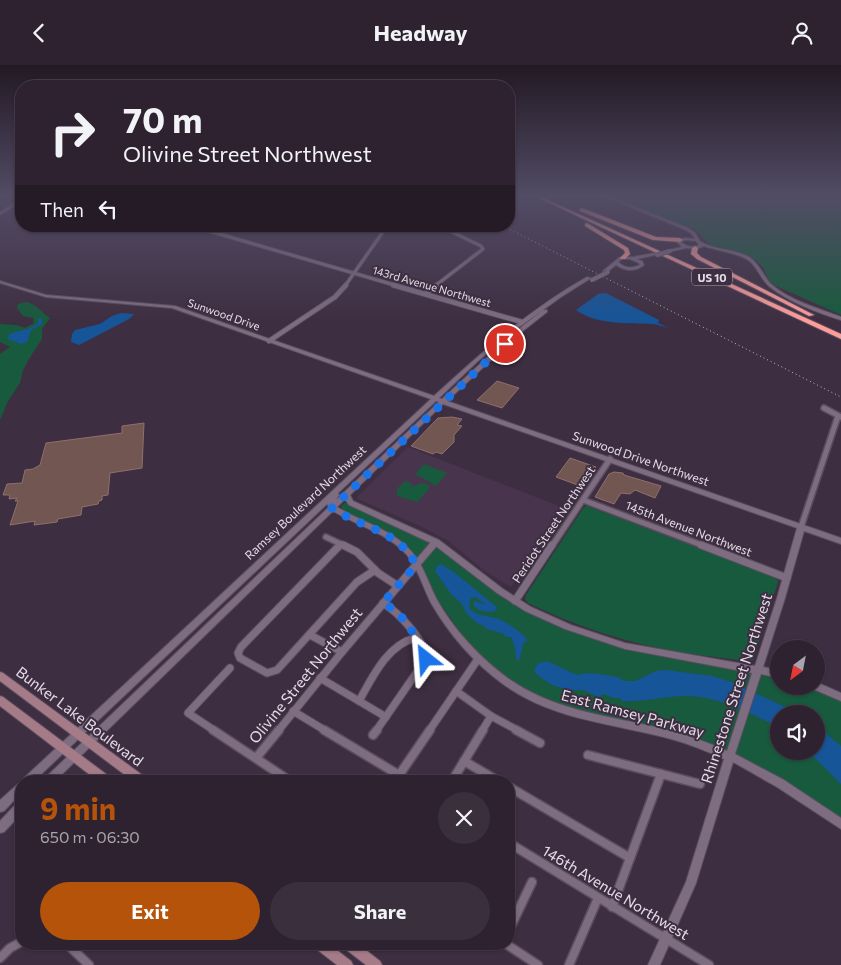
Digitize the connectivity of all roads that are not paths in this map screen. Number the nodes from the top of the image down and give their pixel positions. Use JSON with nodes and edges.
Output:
{"nodes":[{"id":1,"x":230,"y":237,"type":"edge"},
{"id":2,"x":380,"y":237,"type":"edge"},
{"id":3,"x":463,"y":237,"type":"edge"},
{"id":4,"x":606,"y":237,"type":"edge"},
{"id":5,"x":623,"y":237,"type":"edge"},
{"id":6,"x":634,"y":237,"type":"edge"},
{"id":7,"x":649,"y":237,"type":"edge"},
{"id":8,"x":687,"y":237,"type":"edge"},
{"id":9,"x":692,"y":237,"type":"edge"},
{"id":10,"x":682,"y":241,"type":"junction"},
{"id":11,"x":696,"y":246,"type":"junction"},
{"id":12,"x":668,"y":250,"type":"junction"},
{"id":13,"x":656,"y":255,"type":"junction"},
{"id":14,"x":623,"y":258,"type":"junction"},
{"id":15,"x":632,"y":258,"type":"junction"},
{"id":16,"x":616,"y":263,"type":"junction"},
{"id":17,"x":642,"y":264,"type":"junction"},
{"id":18,"x":626,"y":268,"type":"junction"},
{"id":19,"x":607,"y":271,"type":"junction"},
{"id":20,"x":356,"y":273,"type":"junction"},
{"id":21,"x":591,"y":279,"type":"junction"},
{"id":22,"x":0,"y":282,"type":"edge"},
{"id":23,"x":426,"y":293,"type":"junction"},
{"id":24,"x":841,"y":319,"type":"edge"},
{"id":25,"x":522,"y":322,"type":"junction"},
{"id":26,"x":841,"y":331,"type":"edge"},
{"id":27,"x":841,"y":338,"type":"edge"},
{"id":28,"x":269,"y":341,"type":"junction"},
{"id":29,"x":434,"y":398,"type":"junction"},
{"id":30,"x":443,"y":401,"type":"junction"},
{"id":31,"x":824,"y":408,"type":"dead end"},
{"id":32,"x":840,"y":416,"type":"edge"},
{"id":33,"x":382,"y":447,"type":"junction"},
{"id":34,"x":610,"y":459,"type":"junction"},
{"id":35,"x":346,"y":494,"type":"junction"},
{"id":36,"x":583,"y":500,"type":"junction"},
{"id":37,"x":332,"y":508,"type":"junction"},
{"id":38,"x":801,"y":527,"type":"junction"},
{"id":39,"x":326,"y":537,"type":"dead end"},
{"id":40,"x":841,"y":541,"type":"edge"},
{"id":41,"x":436,"y":542,"type":"junction"},
{"id":42,"x":341,"y":544,"type":"junction"},
{"id":43,"x":416,"y":565,"type":"junction"},
{"id":44,"x":375,"y":570,"type":"junction"},
{"id":45,"x":787,"y":578,"type":"junction"},
{"id":46,"x":398,"y":586,"type":"junction"},
{"id":47,"x":515,"y":601,"type":"junction"},
{"id":48,"x":383,"y":603,"type":"junction"},
{"id":49,"x":310,"y":635,"type":"junction"},
{"id":50,"x":415,"y":638,"type":"junction"},
{"id":51,"x":342,"y":652,"type":"junction"},
{"id":52,"x":478,"y":659,"type":"junction"},
{"id":53,"x":230,"y":669,"type":"dead end"},
{"id":54,"x":757,"y":670,"type":"junction"},
{"id":55,"x":770,"y":672,"type":"edge"},
{"id":56,"x":0,"y":676,"type":"edge"},
{"id":57,"x":320,"y":678,"type":"junction"},
{"id":58,"x":825,"y":690,"type":"edge"},
{"id":59,"x":456,"y":691,"type":"junction"},
{"id":60,"x":841,"y":697,"type":"edge"},
{"id":61,"x":0,"y":700,"type":"edge"},
{"id":62,"x":359,"y":701,"type":"junction"},
{"id":63,"x":293,"y":711,"type":"junction"},
{"id":64,"x":491,"y":716,"type":"junction"},
{"id":65,"x":386,"y":717,"type":"junction"},
{"id":66,"x":77,"y":733,"type":"junction"},
{"id":67,"x":373,"y":735,"type":"dead end"},
{"id":68,"x":89,"y":742,"type":"junction"},
{"id":69,"x":540,"y":743,"type":"dead end"},
{"id":70,"x":62,"y":748,"type":"junction"},
{"id":71,"x":588,"y":755,"type":"dead end"},
{"id":72,"x":730,"y":755,"type":"junction"},
{"id":73,"x":74,"y":757,"type":"junction"},
{"id":74,"x":256,"y":758,"type":"junction"},
{"id":75,"x":464,"y":761,"type":"junction"},
{"id":76,"x":661,"y":773,"type":"junction"},
{"id":77,"x":33,"y":775,"type":"edge"},
{"id":78,"x":54,"y":775,"type":"edge"},
{"id":79,"x":98,"y":775,"type":"edge"},
{"id":80,"x":133,"y":775,"type":"edge"},
{"id":81,"x":281,"y":775,"type":"edge"},
{"id":82,"x":392,"y":775,"type":"edge"},
{"id":83,"x":399,"y":775,"type":"edge"},
{"id":84,"x":456,"y":775,"type":"edge"},
{"id":85,"x":488,"y":775,"type":"edge"},
{"id":86,"x":700,"y":784,"type":"dead end"},
{"id":87,"x":515,"y":791,"type":"edge"},
{"id":88,"x":15,"y":793,"type":"edge"},
{"id":89,"x":0,"y":807,"type":"edge"},
{"id":90,"x":15,"y":813,"type":"edge"},
{"id":91,"x":841,"y":824,"type":"edge"},
{"id":92,"x":0,"y":828,"type":"edge"},
{"id":93,"x":515,"y":847,"type":"edge"},
{"id":94,"x":630,"y":858,"type":"junction"},
{"id":95,"x":532,"y":882,"type":"dead end"},
{"id":96,"x":598,"y":898,"type":"junction"},
{"id":97,"x":612,"y":907,"type":"junction"},
{"id":98,"x":515,"y":917,"type":"edge"},
{"id":99,"x":666,"y":939,"type":"junction"},
{"id":100,"x":15,"y":946,"type":"edge"},
{"id":101,"x":73,"y":950,"type":"edge"},
{"id":102,"x":327,"y":950,"type":"edge"},
{"id":103,"x":356,"y":950,"type":"edge"},
{"id":104,"x":515,"y":950,"type":"edge"},
{"id":105,"x":0,"y":958,"type":"edge"},
{"id":106,"x":89,"y":965,"type":"edge"},
{"id":107,"x":347,"y":965,"type":"edge"},
{"id":108,"x":376,"y":965,"type":"edge"},
{"id":109,"x":538,"y":965,"type":"edge"},
{"id":110,"x":569,"y":965,"type":"edge"},
{"id":111,"x":654,"y":965,"type":"edge"},
{"id":112,"x":709,"y":965,"type":"edge"}],
"edges":[{"from":1,"to":20,"type":"street","name":"143rd Avenue Northwest"},
{"from":2,"to":20,"type":"street"},
{"from":3,"to":23,"type":"street"},
{"from":4,"to":14,"type":"highway"},
{"from":5,"to":27,"type":"highway","number":"US 10"},
{"from":6,"to":26,"type":"highway","number":"US 10"},
{"from":7,"to":10,"type":"highway"},
{"from":8,"to":10,"type":"street"},
{"from":9,"to":11,"type":"street"},
{"from":10,"to":11,"type":"street"},
{"from":10,"to":11,"type":"street"},
{"from":10,"to":12,"type":"street"},
{"from":11,"to":12,"type":"street"},
{"from":11,"to":24,"type":"street"},
{"from":11,"to":26,"type":"highway"},
{"from":12,"to":13,"type":"street","bridge":true},
{"from":13,"to":15,"type":"street"},
{"from":13,"to":17,"type":"street"},
{"from":13,"to":27,"type":"highway"},
{"from":14,"to":15,"type":"street"},
{"from":14,"to":16,"type":"street","name":"Ramsey Boulevard Northwest"},
{"from":15,"to":17,"type":"street"},
{"from":16,"to":18,"type":"street"},
{"from":16,"to":19,"type":"street","name":"Ramsey Boulevard Northwest"},
{"from":17,"to":18,"type":"street","name":"Ramsey Boulevard Northwest"},
{"from":18,"to":19,"type":"street","name":"Ramsey Boulevard Northwest"},
{"from":19,"to":21,"type":"street","name":"Ramsey Boulevard Northwest","bridge":true},
{"from":20,"to":23,"type":"street","name":"143rd Avenue Northwest"},
{"from":20,"to":28,"type":"street"},
{"from":21,"to":25,"type":"street","name":"Ramsey Boulevard Northwest"},
{"from":21,"to":30,"type":"street","name":"Ramsey Boulevard Northwest"},
{"from":22,"to":28,"type":"street","name":"Sunwood Drive"},
{"from":23,"to":25,"type":"street","name":"143rd Avenue Northwest"},
{"from":25,"to":29,"type":"street","name":"Ramsey Boulevard Northwest"},
{"from":28,"to":29,"type":"street","name":"Sunwood Drive"},
{"from":29,"to":30,"type":"street","name":"Sunwood Drive Northwest"},
{"from":29,"to":33,"type":"street","name":"Ramsey Boulevard Northwest"},
{"from":30,"to":34,"type":"street","name":"Sunwood Drive Northwest"},
{"from":30,"to":35,"type":"street","name":"Ramsey Boulevard Northwest"},
{"from":31,"to":32,"type":"street"},
{"from":32,"to":38,"type":"street","name":"Rhinestone Street Northwest"},
{"from":33,"to":37,"type":"street"},
{"from":33,"to":66,"type":"street","name":"Ramsey Boulevard Northwest"},
{"from":34,"to":36,"type":"street","name":"Peridot Street Northwest"},
{"from":34,"to":38,"type":"street","name":"Sunwood Drive Northwest"},
{"from":35,"to":37,"type":"street","name":"Ramsey Boulevard Northwest"},
{"from":35,"to":41,"type":"street"},
{"from":36,"to":45,"type":"street","name":"145th Avenue Northwest"},
{"from":36,"to":47,"type":"street","name":"Peridot Street Northwest"},
{"from":37,"to":43,"type":"street","name":"East Ramsey Parkway"},
{"from":37,"to":68,"type":"street","name":"Ramsey Boulevard Northwest"},
{"from":38,"to":40,"type":"street","name":"Sunwood Drive Northwest"},
{"from":38,"to":45,"type":"street","name":"Rhinestone Street Northwest"},
{"from":39,"to":42,"type":"street"},
{"from":41,"to":43,"type":"street","name":"Olivine Street Northwest"},
{"from":41,"to":47,"type":"street"},
{"from":42,"to":44,"type":"street"},
{"from":42,"to":49,"type":"street"},
{"from":43,"to":46,"type":"street","name":"Olivine Street Northwest"},
{"from":43,"to":52,"type":"street","name":"East Ramsey Parkway"},
{"from":44,"to":46,"type":"street"},
{"from":44,"to":49,"type":"street"},
{"from":45,"to":54,"type":"street","name":"Rhinestone Street Northwest"},
{"from":46,"to":48,"type":"street","name":"Olivine Street Northwest"},
{"from":47,"to":54,"type":"street"},
{"from":48,"to":50,"type":"street"},
{"from":48,"to":51,"type":"street","name":"Olivine Street Northwest"},
{"from":49,"to":51,"type":"street"},
{"from":50,"to":62,"type":"street"},
{"from":50,"to":65,"type":"street"},
{"from":51,"to":57,"type":"street","name":"Olivine Street Northwest"},
{"from":52,"to":59,"type":"street"},
{"from":52,"to":72,"type":"street","name":"East Ramsey Parkway"},
{"from":53,"to":74,"type":"street"},
{"from":54,"to":55,"type":"street"},
{"from":54,"to":72,"type":"street","name":"Rhinestone Street Northwest"},
{"from":56,"to":66,"type":"main road","name":"Bunker Lake Boulevard"},
{"from":57,"to":62,"type":"street"},
{"from":57,"to":63,"type":"street","name":"Olivine Street Northwest"},
{"from":58,"to":60,"type":"street"},
{"from":59,"to":64,"type":"street"},
{"from":59,"to":83,"type":"street"},
{"from":61,"to":70,"type":"main road"},
{"from":62,"to":65,"type":"street"},
{"from":63,"to":74,"type":"street","name":"Olivine Street Northwest"},
{"from":63,"to":82,"type":"street"},
{"from":64,"to":69,"type":"street"},
{"from":64,"to":75,"type":"street"},
{"from":65,"to":67,"type":"street"},
{"from":66,"to":68,"type":"main road","name":"Bunker Lake Boulevard"},
{"from":66,"to":70,"type":"street","name":"Ramsey Boulevard Northwest"},
{"from":68,"to":73,"type":"street","name":"Ramsey Boulevard Northwest"},
{"from":68,"to":80,"type":"main road","name":"Bunker Lake Boulevard"},
{"from":70,"to":73,"type":"main road"},
{"from":70,"to":77,"type":"street","name":"Ramsey Boulevard Northwest"},
{"from":71,"to":76,"type":"street"},
{"from":72,"to":91,"type":"street","name":"East Ramsey Parkway"},
{"from":72,"to":99,"type":"street","name":"Rhinestone Street Northwest"},
{"from":73,"to":78,"type":"street","name":"Ramsey Boulevard Northwest"},
{"from":73,"to":79,"type":"main road"},
{"from":74,"to":81,"type":"street"},
{"from":75,"to":84,"type":"street"},
{"from":75,"to":85,"type":"street"},
{"from":76,"to":86,"type":"street"},
{"from":76,"to":94,"type":"street"},
{"from":87,"to":94,"type":"street"},
{"from":88,"to":89,"type":"street"},
{"from":90,"to":92,"type":"street"},
{"from":93,"to":96,"type":"street","name":"146th Avenue Northwest"},
{"from":94,"to":97,"type":"street"},
{"from":95,"to":98,"type":"street"},
{"from":96,"to":97,"type":"street","name":"146th Avenue Northwest"},
{"from":96,"to":110,"type":"street"},
{"from":97,"to":99,"type":"street","name":"146th Avenue Northwest"},
{"from":99,"to":111,"type":"street","name":"Rhinestone Street Northwest"},
{"from":99,"to":112,"type":"street","name":"146th Avenue Northwest"},
{"from":100,"to":105,"type":"street"},
{"from":101,"to":106,"type":"street"},
{"from":102,"to":107,"type":"main road"},
{"from":103,"to":108,"type":"main road"},
{"from":104,"to":109,"type":"street"}]}
